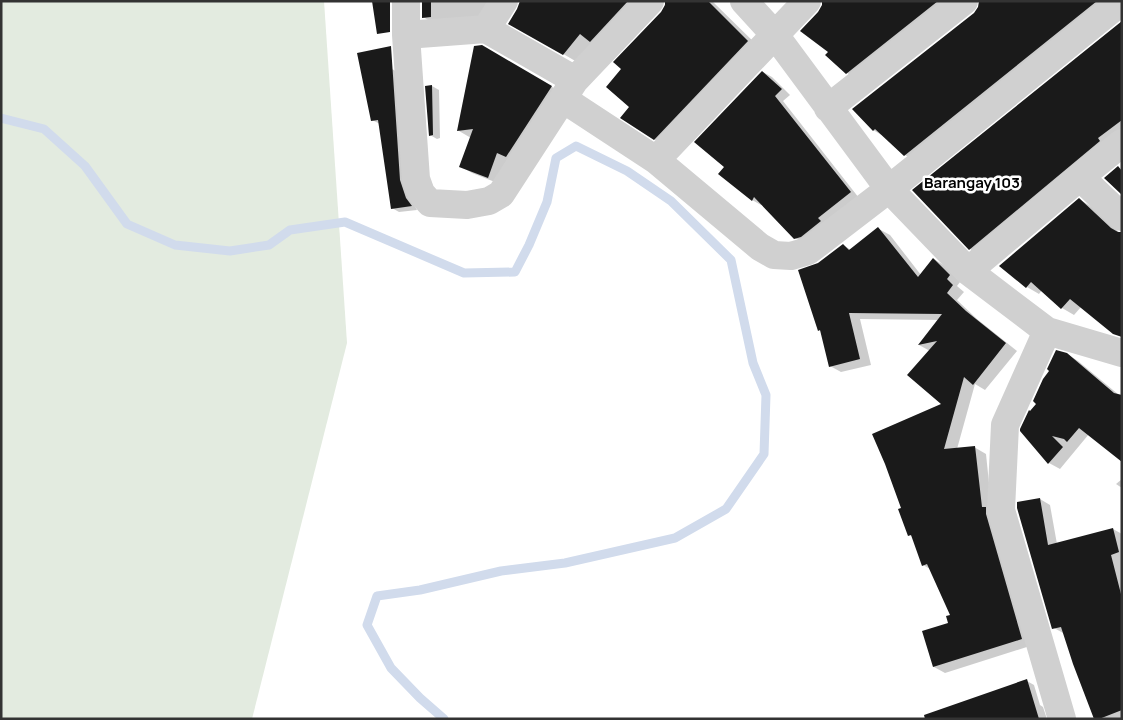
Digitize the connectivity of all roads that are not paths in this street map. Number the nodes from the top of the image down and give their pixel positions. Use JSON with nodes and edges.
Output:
{"nodes":[{"id":1,"x":406,"y":1,"type":"edge"},
{"id":2,"x":504,"y":1,"type":"edge"},
{"id":3,"x":650,"y":1,"type":"edge"},
{"id":4,"x":744,"y":1,"type":"edge"},
{"id":5,"x":807,"y":1,"type":"edge"},
{"id":6,"x":964,"y":1,"type":"edge"},
{"id":7,"x":1122,"y":2,"type":"edge"},
{"id":8,"x":486,"y":29,"type":"junction"},
{"id":9,"x":406,"y":35,"type":"junction"},
{"id":10,"x":775,"y":35,"type":"junction"},
{"id":11,"x":569,"y":90,"type":"junction"},
{"id":12,"x":828,"y":108,"type":"junction"},
{"id":13,"x":1122,"y":143,"type":"edge"},
{"id":14,"x":656,"y":160,"type":"junction"},
{"id":15,"x":1080,"y":177,"type":"junction"},
{"id":16,"x":889,"y":190,"type":"junction"},
{"id":17,"x":1122,"y":217,"type":"edge"},
{"id":18,"x":968,"y":271,"type":"junction"},
{"id":19,"x":1047,"y":331,"type":"junction"},
{"id":20,"x":1122,"y":354,"type":"edge"},
{"id":21,"x":1062,"y":719,"type":"edge"}],
"edges":[{"from":1,"to":9,"type":"street"},
{"from":2,"to":8,"type":"street"},
{"from":3,"to":11,"type":"street"},
{"from":4,"to":10,"type":"street"},
{"from":5,"to":10,"type":"street"},
{"from":6,"to":12,"type":"street"},
{"from":7,"to":16,"type":"street"},
{"from":8,"to":9,"type":"street"},
{"from":8,"to":11,"type":"street"},
{"from":9,"to":11,"type":"street"},
{"from":10,"to":12,"type":"street"},
{"from":10,"to":14,"type":"street"},
{"from":11,"to":14,"type":"street"},
{"from":12,"to":16,"type":"street"},
{"from":13,"to":15,"type":"street"},
{"from":14,"to":16,"type":"street"},
{"from":15,"to":17,"type":"street"},
{"from":15,"to":18,"type":"street"},
{"from":16,"to":18,"type":"street"},
{"from":18,"to":19,"type":"street"},
{"from":19,"to":20,"type":"street"},
{"from":19,"to":21,"type":"street"}]}
